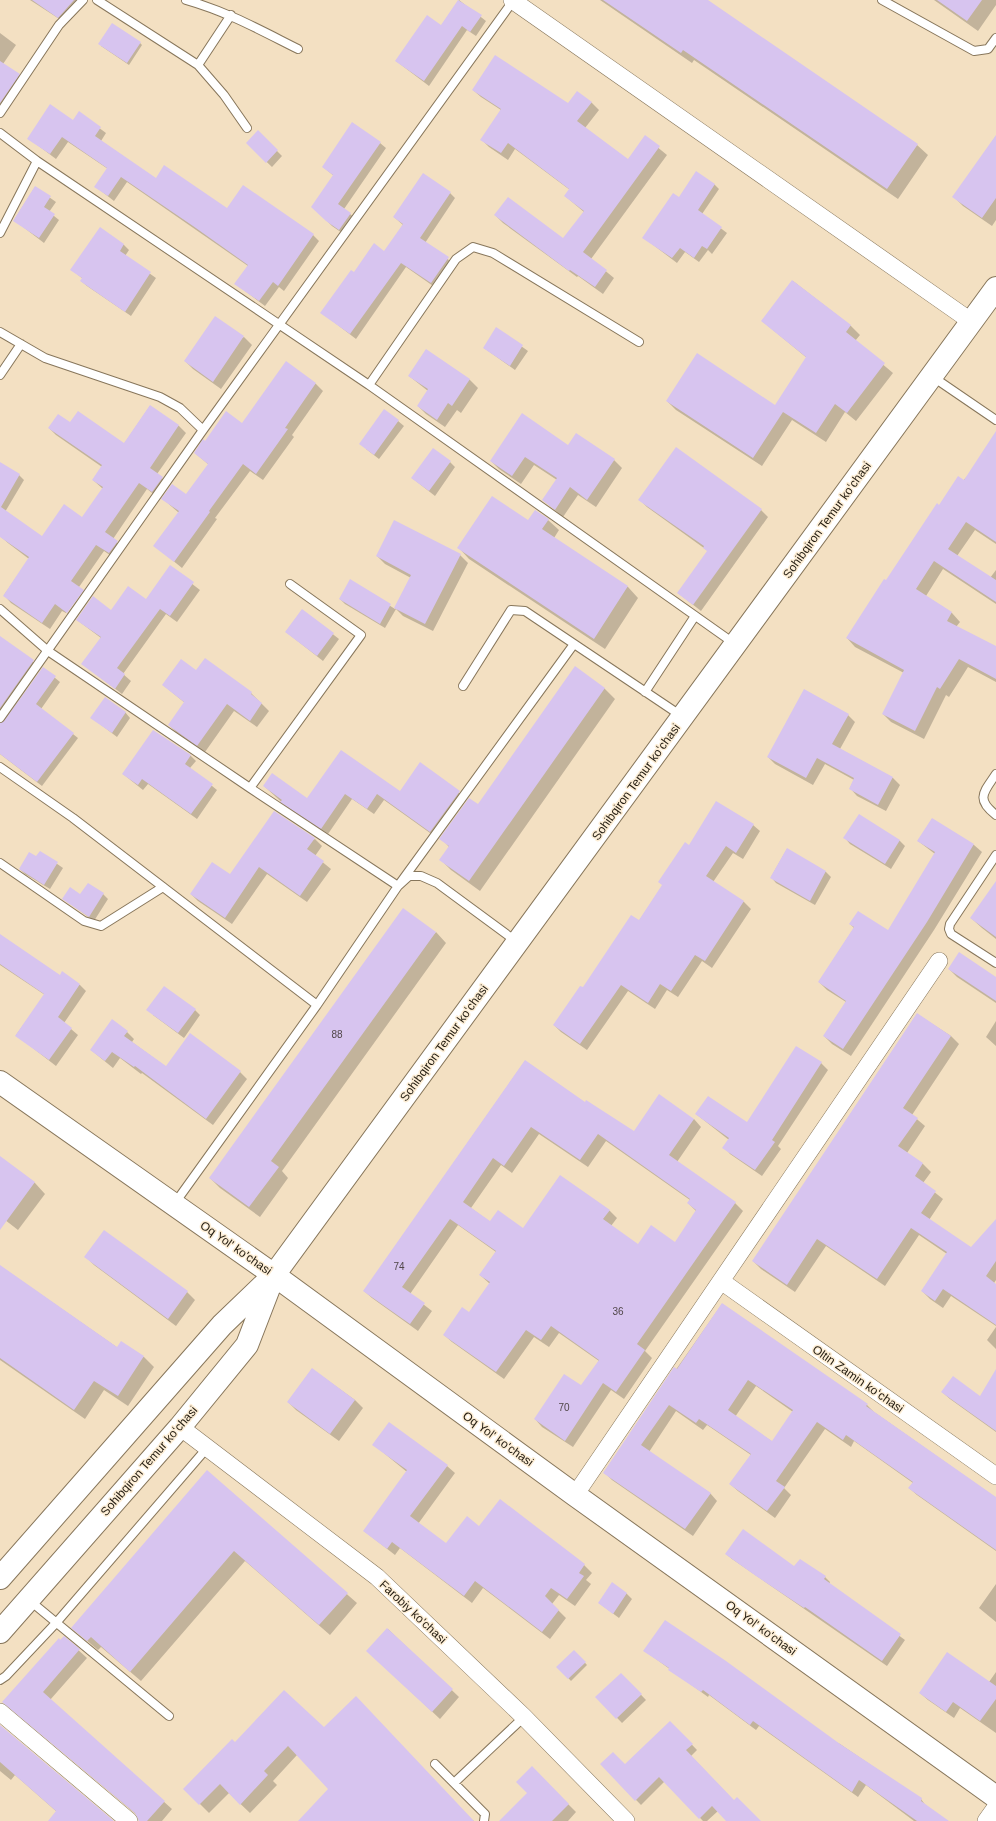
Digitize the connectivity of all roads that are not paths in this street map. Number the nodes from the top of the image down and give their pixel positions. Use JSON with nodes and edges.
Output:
{"nodes":[{"id":1,"x":82,"y":0,"type":"edge"},
{"id":2,"x":97,"y":0,"type":"edge"},
{"id":3,"x":186,"y":0,"type":"edge"},
{"id":4,"x":513,"y":0,"type":"edge"},
{"id":5,"x":882,"y":0,"type":"edge"},
{"id":6,"x":231,"y":15,"type":"junction"},
{"id":7,"x":996,"y":38,"type":"edge"},
{"id":8,"x":298,"y":49,"type":"dead end"},
{"id":9,"x":198,"y":65,"type":"junction"},
{"id":10,"x":0,"y":113,"type":"edge"},
{"id":11,"x":247,"y":128,"type":"dead end"},
{"id":12,"x":0,"y":133,"type":"edge"},
{"id":13,"x":37,"y":161,"type":"junction"},
{"id":14,"x":0,"y":233,"type":"edge"},
{"id":15,"x":996,"y":288,"type":"edge"},
{"id":16,"x":972,"y":322,"type":"junction"},
{"id":17,"x":280,"y":325,"type":"junction"},
{"id":18,"x":0,"y":332,"type":"edge"},
{"id":19,"x":639,"y":342,"type":"dead end"},
{"id":20,"x":21,"y":344,"type":"junction"},
{"id":21,"x":0,"y":375,"type":"edge"},
{"id":22,"x":932,"y":376,"type":"junction"},
{"id":23,"x":369,"y":386,"type":"junction"},
{"id":24,"x":996,"y":420,"type":"edge"},
{"id":25,"x":204,"y":430,"type":"junction"},
{"id":26,"x":290,"y":584,"type":"dead end"},
{"id":27,"x":0,"y":608,"type":"edge"},
{"id":28,"x":694,"y":616,"type":"junction"},
{"id":29,"x":574,"y":644,"type":"junction"},
{"id":30,"x":736,"y":645,"type":"junction"},
{"id":31,"x":48,"y":651,"type":"junction"},
{"id":32,"x":463,"y":686,"type":"dead end"},
{"id":33,"x":646,"y":692,"type":"junction"},
{"id":34,"x":683,"y":717,"type":"junction"},
{"id":35,"x":0,"y":718,"type":"edge"},
{"id":36,"x":0,"y":767,"type":"edge"},
{"id":37,"x":996,"y":774,"type":"edge"},
{"id":38,"x":250,"y":788,"type":"junction"},
{"id":39,"x":996,"y":815,"type":"edge"},
{"id":40,"x":996,"y":855,"type":"edge"},
{"id":41,"x":0,"y":863,"type":"edge"},
{"id":42,"x":398,"y":886,"type":"junction"},
{"id":43,"x":163,"y":887,"type":"junction"},
{"id":44,"x":518,"y":942,"type":"junction"},
{"id":45,"x":939,"y":961,"type":"dead end"},
{"id":46,"x":996,"y":963,"type":"edge"},
{"id":47,"x":317,"y":1005,"type":"junction"},
{"id":48,"x":0,"y":1082,"type":"edge"},
{"id":49,"x":174,"y":1205,"type":"junction"},
{"id":50,"x":274,"y":1275,"type":"junction"},
{"id":51,"x":721,"y":1281,"type":"junction"},
{"id":52,"x":180,"y":1427,"type":"junction"},
{"id":53,"x":207,"y":1448,"type":"junction"},
{"id":54,"x":996,"y":1476,"type":"edge"},
{"id":55,"x":575,"y":1495,"type":"junction"},
{"id":56,"x":0,"y":1578,"type":"edge"},
{"id":57,"x":28,"y":1600,"type":"junction"},
{"id":58,"x":56,"y":1623,"type":"junction"},
{"id":59,"x":0,"y":1632,"type":"edge"},
{"id":60,"x":0,"y":1680,"type":"edge"},
{"id":61,"x":0,"y":1712,"type":"edge"},
{"id":62,"x":169,"y":1716,"type":"dead end"},
{"id":63,"x":524,"y":1717,"type":"junction"},
{"id":64,"x":435,"y":1764,"type":"dead end"},
{"id":65,"x":454,"y":1783,"type":"junction"},
{"id":66,"x":996,"y":1797,"type":"edge"},
{"id":67,"x":996,"y":1807,"type":"edge"},
{"id":68,"x":129,"y":1821,"type":"edge"},
{"id":69,"x":484,"y":1821,"type":"edge"},
{"id":70,"x":626,"y":1821,"type":"edge"},
{"id":71,"x":986,"y":1821,"type":"edge"}],
"edges":[{"from":1,"to":10,"type":"lane"},
{"from":2,"to":9,"type":"lane"},
{"from":3,"to":6,"type":"lane"},
{"from":4,"to":16,"type":"street"},
{"from":4,"to":17,"type":"lane"},
{"from":5,"to":7,"type":"lane"},
{"from":6,"to":8,"type":"lane"},
{"from":6,"to":9,"type":"lane"},
{"from":9,"to":11,"type":"lane"},
{"from":12,"to":13,"type":"lane"},
{"from":13,"to":14,"type":"lane"},
{"from":13,"to":17,"type":"lane"},
{"from":15,"to":16,"type":"main road","name":"Sohibqiron Temur koʻchasi"},
{"from":16,"to":22,"type":"main road","name":"Sohibqiron Temur koʻchasi"},
{"from":17,"to":23,"type":"lane"},
{"from":17,"to":25,"type":"lane"},
{"from":18,"to":20,"type":"lane"},
{"from":19,"to":23,"type":"lane"},
{"from":20,"to":21,"type":"lane"},
{"from":20,"to":25,"type":"lane"},
{"from":22,"to":24,"type":"lane"},
{"from":22,"to":30,"type":"main road","name":"Sohibqiron Temur koʻchasi"},
{"from":23,"to":28,"type":"lane"},
{"from":25,"to":31,"type":"lane"},
{"from":26,"to":38,"type":"lane"},
{"from":27,"to":31,"type":"lane"},
{"from":28,"to":30,"type":"lane"},
{"from":28,"to":33,"type":"lane"},
{"from":29,"to":32,"type":"lane"},
{"from":29,"to":33,"type":"lane"},
{"from":29,"to":42,"type":"lane"},
{"from":30,"to":34,"type":"main road","name":"Sohibqiron Temur koʻchasi"},
{"from":31,"to":35,"type":"lane"},
{"from":31,"to":38,"type":"lane"},
{"from":33,"to":34,"type":"lane"},
{"from":34,"to":44,"type":"main road","name":"Sohibqiron Temur koʻchasi"},
{"from":36,"to":43,"type":"lane"},
{"from":37,"to":39,"type":"lane"},
{"from":38,"to":42,"type":"lane"},
{"from":40,"to":46,"type":"lane"},
{"from":41,"to":43,"type":"lane"},
{"from":42,"to":44,"type":"lane"},
{"from":42,"to":47,"type":"lane"},
{"from":43,"to":47,"type":"lane"},
{"from":44,"to":50,"type":"main road","name":"Sohibqiron Temur koʻchasi"},
{"from":45,"to":51,"type":"street"},
{"from":47,"to":49,"type":"lane"},
{"from":48,"to":49,"type":"main road","name":"Oq Yol' ko'chasi"},
{"from":49,"to":50,"type":"main road","name":"Oq Yol' ko'chasi"},
{"from":50,"to":52,"type":"main road","name":"Sohibqiron Temur koʻchasi"},
{"from":50,"to":55,"type":"main road","name":"Oq Yol' ko'chasi"},
{"from":50,"to":56,"type":"main road","name":"Sohibqiron Temur koʻchasi"},
{"from":51,"to":54,"type":"street","name":"Oltin Zamin koʻchasi"},
{"from":51,"to":55,"type":"street"},
{"from":52,"to":53,"type":"street","name":"Farobiy ko'chasi"},
{"from":52,"to":57,"type":"main road","name":"Sohibqiron Temur koʻchasi"},
{"from":53,"to":58,"type":"lane"},
{"from":53,"to":63,"type":"street","name":"Farobiy ko'chasi"},
{"from":55,"to":66,"type":"main road","name":"Oq Yol' ko'chasi"},
{"from":57,"to":58,"type":"lane"},
{"from":57,"to":59,"type":"main road","name":"Sohibqiron Temur koʻchasi"},
{"from":58,"to":60,"type":"lane"},
{"from":58,"to":62,"type":"lane"},
{"from":61,"to":68,"type":"street"},
{"from":63,"to":65,"type":"lane"},
{"from":63,"to":70,"type":"street","name":"Farobiy ko'chasi"},
{"from":64,"to":65,"type":"lane"},
{"from":65,"to":69,"type":"lane"},
{"from":67,"to":71,"type":"street"}]}
